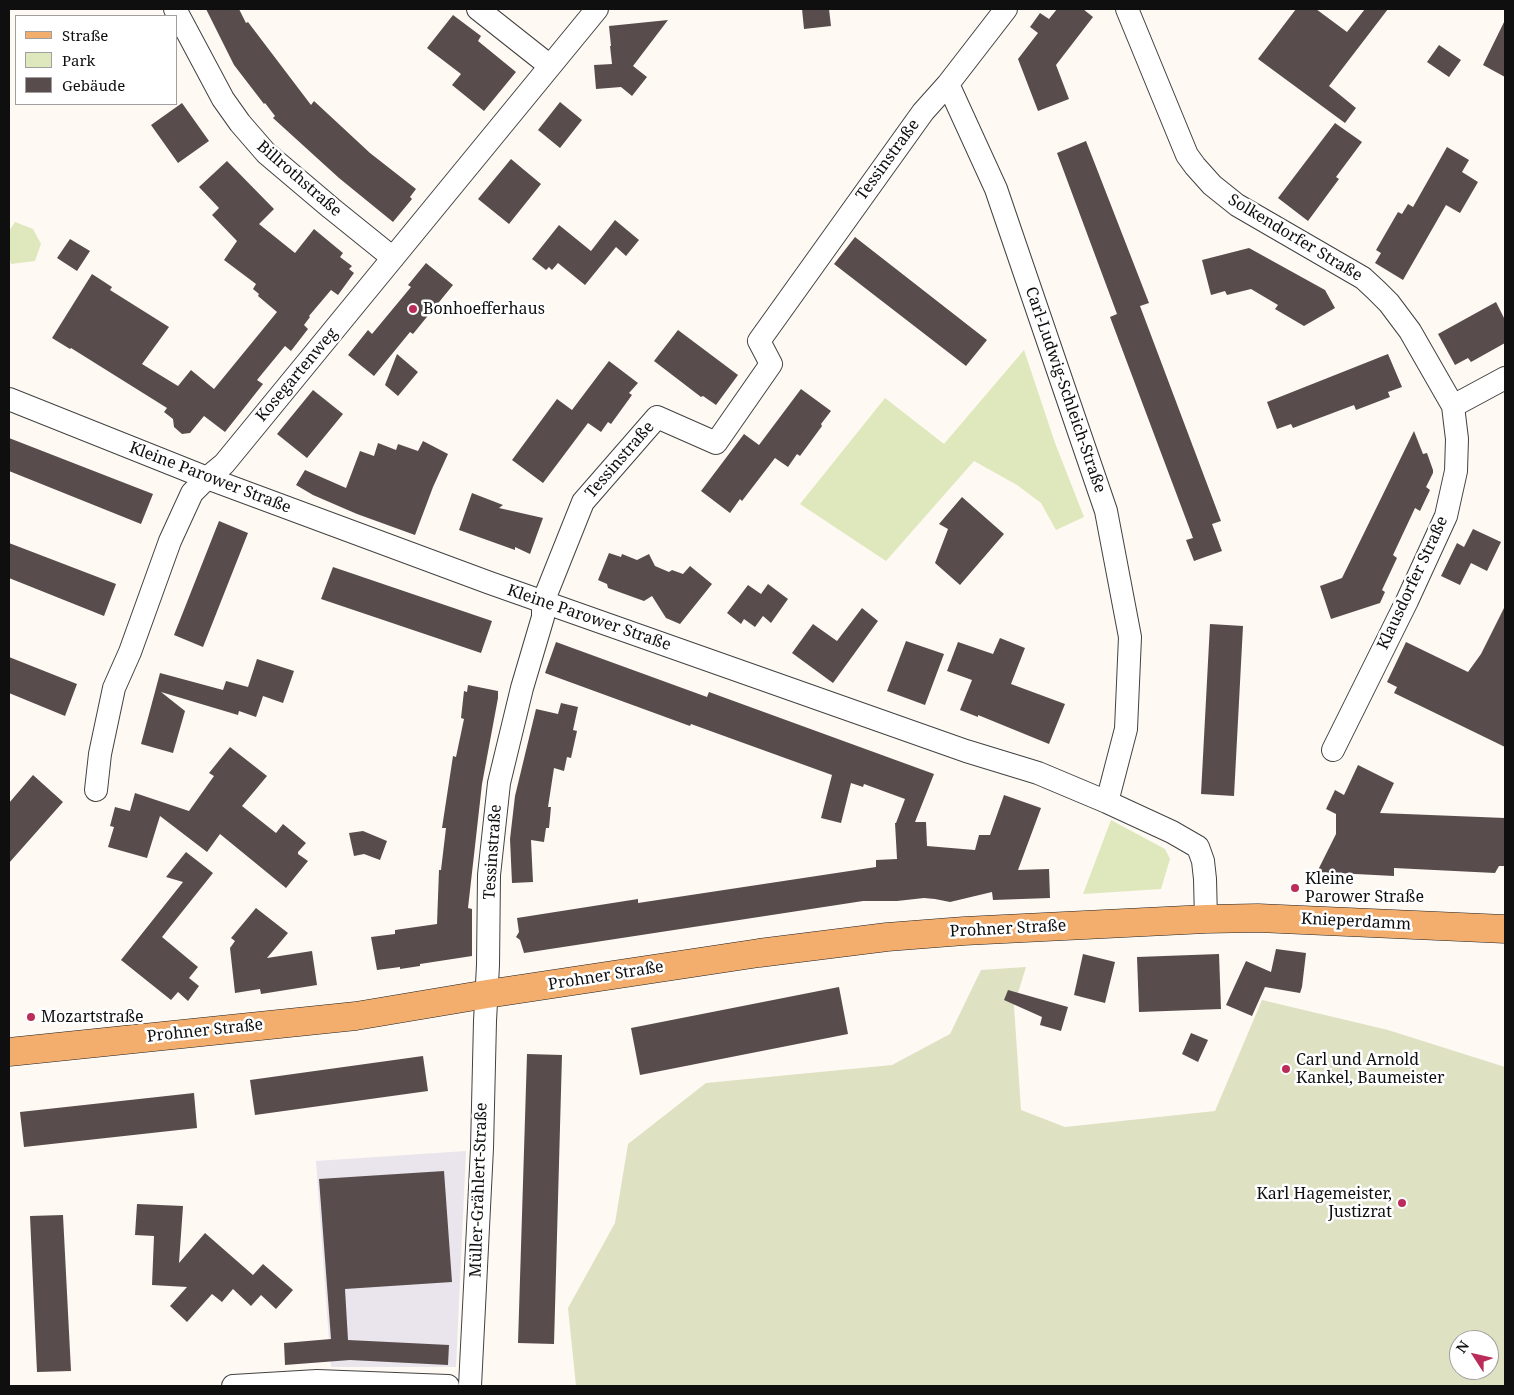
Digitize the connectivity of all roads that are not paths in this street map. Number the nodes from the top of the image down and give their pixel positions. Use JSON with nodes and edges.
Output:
{"nodes":[{"id":1,"x":175,"y":9,"type":"edge"},
{"id":2,"x":478,"y":9,"type":"edge"},
{"id":3,"x":597,"y":9,"type":"edge"},
{"id":4,"x":1006,"y":9,"type":"edge"},
{"id":5,"x":1127,"y":9,"type":"edge"},
{"id":6,"x":550,"y":66,"type":"junction"},
{"id":7,"x":948,"y":84,"type":"junction"},
{"id":8,"x":393,"y":258,"type":"junction"},
{"id":9,"x":1505,"y":378,"type":"edge"},
{"id":10,"x":9,"y":399,"type":"edge"},
{"id":11,"x":1454,"y":406,"type":"junction"},
{"id":12,"x":207,"y":478,"type":"junction"},
{"id":13,"x":544,"y":602,"type":"junction"},
{"id":14,"x":1333,"y":750,"type":"dead end"},
{"id":15,"x":96,"y":790,"type":"dead end"},
{"id":16,"x":1107,"y":802,"type":"junction"},
{"id":17,"x":1206,"y":919,"type":"junction"},
{"id":18,"x":1505,"y":929,"type":"edge"},
{"id":19,"x":487,"y":994,"type":"junction"},
{"id":20,"x":9,"y":1052,"type":"edge"},
{"id":21,"x":233,"y":1386,"type":"edge"},
{"id":22,"x":448,"y":1386,"type":"edge"},
{"id":23,"x":470,"y":1386,"type":"edge"}],
"edges":[{"from":1,"to":8,"type":"street","name":"Billrothstraße"},
{"from":2,"to":6,"type":"street"},
{"from":3,"to":6,"type":"street","name":"Kosegartenweg"},
{"from":4,"to":7,"type":"street"},
{"from":5,"to":11,"type":"street","name":"Solkendorfer Straße"},
{"from":6,"to":8,"type":"street","name":"Kosegartenweg"},
{"from":7,"to":13,"type":"street","name":"Tessinstraße"},
{"from":7,"to":16,"type":"street","name":"Carl-Ludwig-Schleich-Straße"},
{"from":8,"to":12,"type":"street","name":"Kosegartenweg"},
{"from":9,"to":11,"type":"street"},
{"from":10,"to":12,"type":"street","name":"Kleine Parower Straße"},
{"from":11,"to":14,"type":"street","name":"Klausdorfer Straße"},
{"from":12,"to":13,"type":"street","name":"Kleine Parower Straße"},
{"from":12,"to":15,"type":"street","name":"Kosegartenweg"},
{"from":13,"to":16,"type":"street","name":"Kleine Parower Straße"},
{"from":13,"to":19,"type":"street","name":"Tessinstraße"},
{"from":16,"to":17,"type":"street","name":"Kleine Parower Straße"},
{"from":17,"to":18,"type":"main road","name":"Knieperdamm"},
{"from":17,"to":19,"type":"main road","name":"Prohner Straße"},
{"from":19,"to":20,"type":"main road","name":"Prohner Straße"},
{"from":19,"to":23,"type":"street","name":"Müller-Grählert-Straße"},
{"from":21,"to":22,"type":"street"}]}
